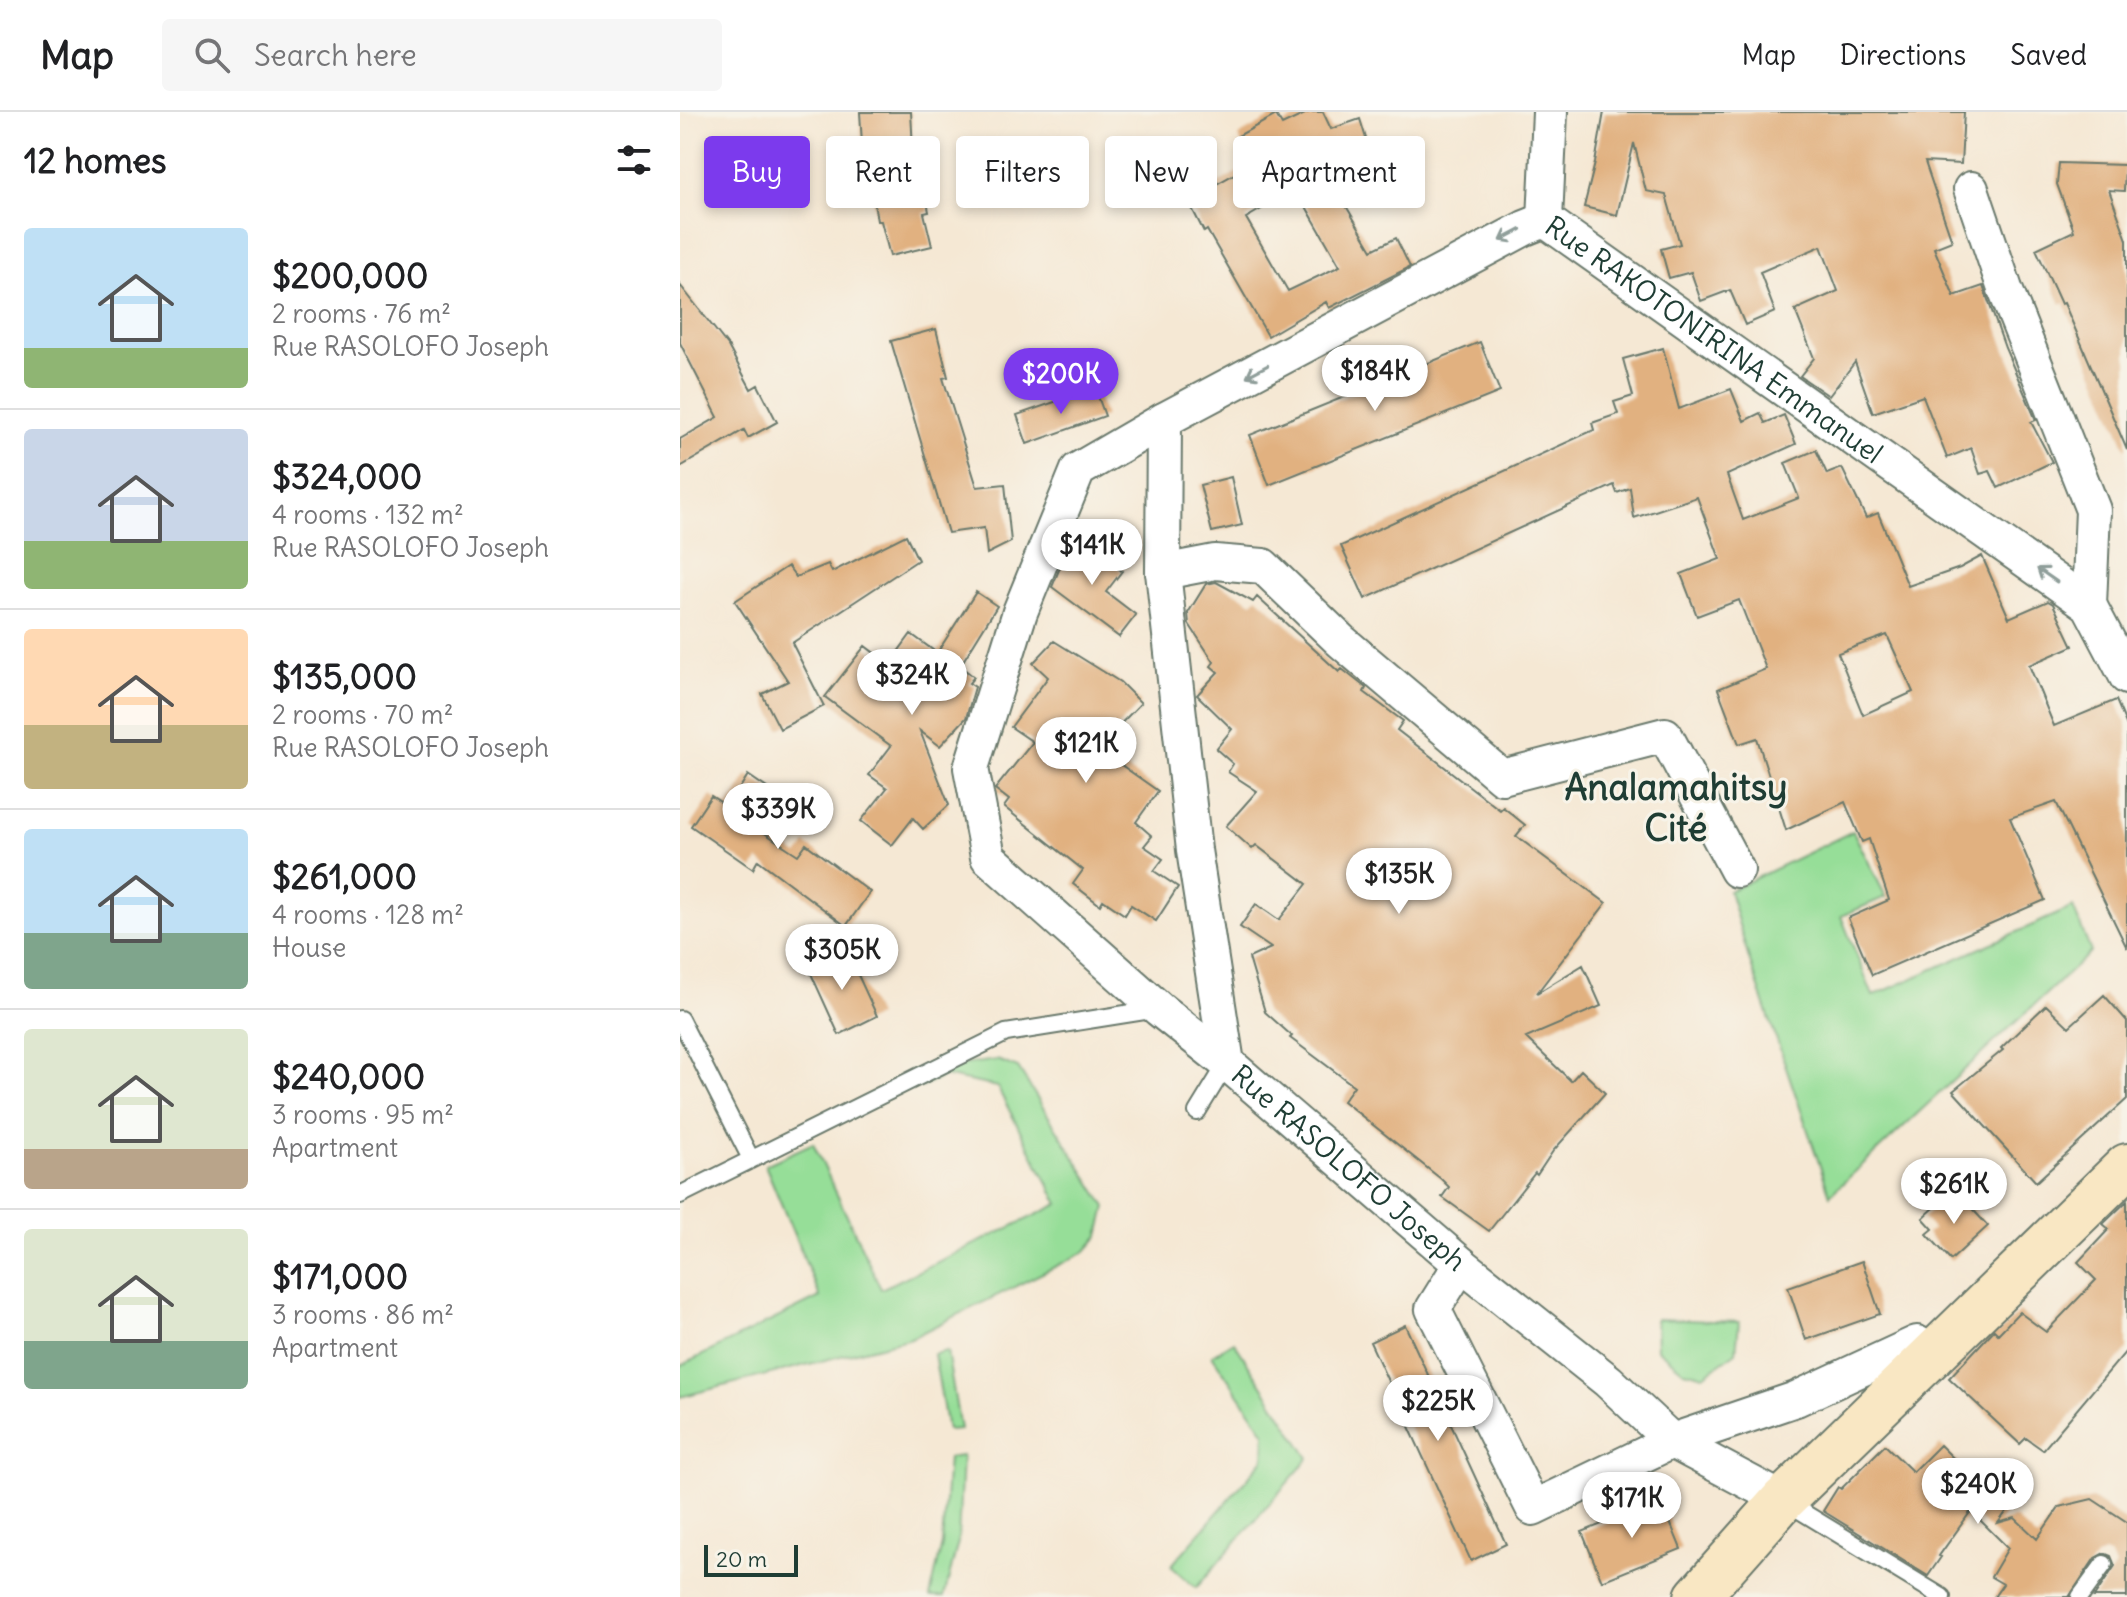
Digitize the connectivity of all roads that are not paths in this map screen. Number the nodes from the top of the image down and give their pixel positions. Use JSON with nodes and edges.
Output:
{"nodes":[{"id":1,"x":1550,"y":112,"type":"edge"},
{"id":2,"x":1971,"y":189,"type":"dead end"},
{"id":3,"x":1545,"y":220,"type":"junction"},
{"id":4,"x":1164,"y":420,"type":"junction"},
{"id":5,"x":1163,"y":572,"type":"junction"},
{"id":6,"x":2089,"y":605,"type":"junction"},
{"id":7,"x":2127,"y":677,"type":"edge"},
{"id":8,"x":1737,"y":870,"type":"dead end"},
{"id":9,"x":1159,"y":1009,"type":"junction"},
{"id":10,"x":680,"y":1019,"type":"edge"},
{"id":11,"x":1227,"y":1063,"type":"junction"},
{"id":12,"x":1197,"y":1112,"type":"dead end"},
{"id":13,"x":751,"y":1159,"type":"junction"},
{"id":14,"x":2127,"y":1166,"type":"edge"},
{"id":15,"x":680,"y":1195,"type":"edge"},
{"id":16,"x":1461,"y":1264,"type":"junction"},
{"id":17,"x":1929,"y":1358,"type":"junction"},
{"id":18,"x":1672,"y":1441,"type":"junction"},
{"id":19,"x":1783,"y":1500,"type":"junction"},
{"id":20,"x":2104,"y":1564,"type":"dead end"},
{"id":21,"x":1697,"y":1597,"type":"edge"},
{"id":22,"x":1942,"y":1597,"type":"edge"},
{"id":23,"x":2080,"y":1597,"type":"edge"}],
"edges":[{"from":1,"to":3,"type":"street"},
{"from":2,"to":6,"type":"street"},
{"from":3,"to":4,"type":"street","name":"Rue RAKOTONIRINA Emmanuel","one_way":true},
{"from":6,"to":3,"type":"street","name":"Rue RAKOTONIRINA Emmanuel","one_way":true},
{"from":4,"to":5,"type":"street","name":"Rue RASOLOFO Joseph"},
{"from":4,"to":9,"type":"street","name":"Rue RAKOTONIRINA Emmanuel"},
{"from":5,"to":8,"type":"street"},
{"from":5,"to":11,"type":"street","name":"Rue RASOLOFO Joseph"},
{"from":6,"to":7,"type":"street","name":"Rue RAKOTONIRINA Emmanuel"},
{"from":9,"to":11,"type":"street","name":"Rue RAKOTONIRINA Emmanuel"},
{"from":9,"to":13,"type":"lane"},
{"from":10,"to":13,"type":"lane"},
{"from":11,"to":12,"type":"lane"},
{"from":11,"to":16,"type":"street","name":"Rue RASOLOFO Joseph"},
{"from":13,"to":15,"type":"lane"},
{"from":14,"to":17,"type":"main road"},
{"from":16,"to":18,"type":"street","name":"Rue RASOLOFO Joseph"},
{"from":16,"to":18,"type":"street"},
{"from":17,"to":18,"type":"street"},
{"from":17,"to":19,"type":"main road"},
{"from":18,"to":19,"type":"street","name":"Rue RASOLOFO Joseph"},
{"from":19,"to":21,"type":"main road"},
{"from":19,"to":22,"type":"lane"},
{"from":20,"to":23,"type":"lane"}]}
